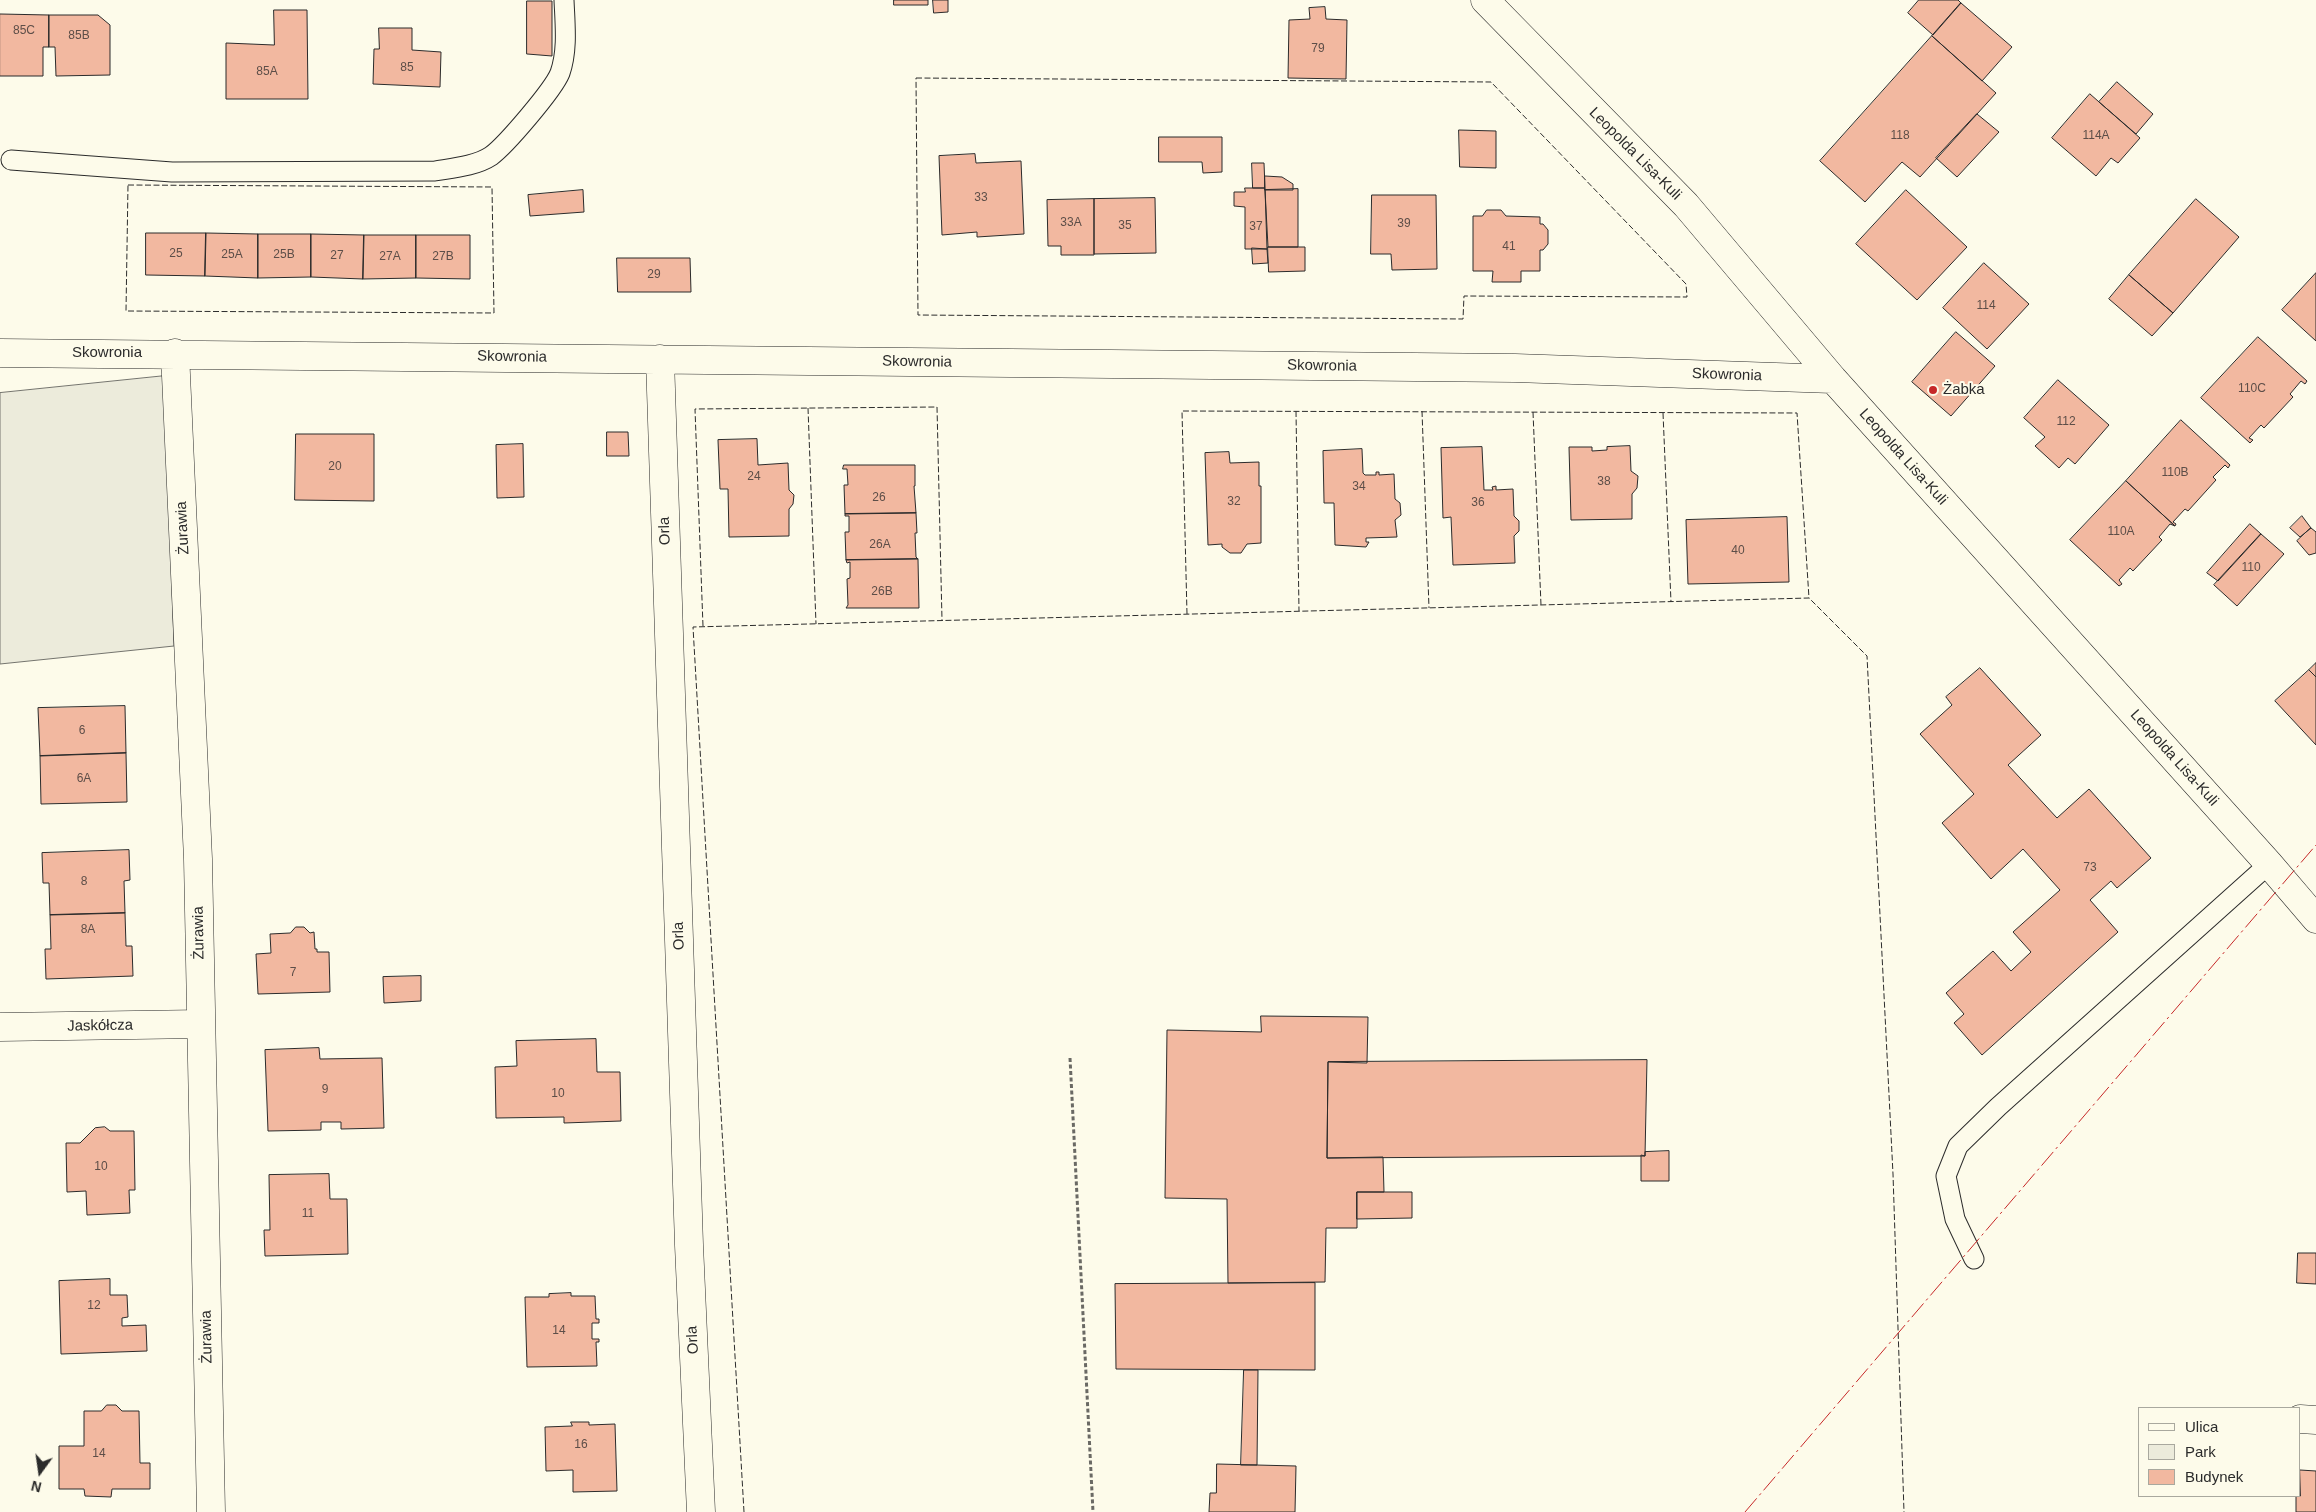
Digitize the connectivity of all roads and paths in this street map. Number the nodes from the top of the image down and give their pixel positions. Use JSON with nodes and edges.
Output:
{"nodes":[{"id":1,"x":564,"y":0,"type":"edge"},
{"id":2,"x":1485,"y":0,"type":"edge"},
{"id":3,"x":11,"y":160,"type":"dead end"},
{"id":4,"x":0,"y":353,"type":"edge"},
{"id":5,"x":175,"y":354,"type":"junction"},
{"id":6,"x":660,"y":359,"type":"junction"},
{"id":7,"x":1833,"y":379,"type":"junction"},
{"id":8,"x":2269,"y":864,"type":"junction"},
{"id":9,"x":2316,"y":919,"type":"edge"},
{"id":10,"x":201,"y":1024,"type":"junction"},
{"id":11,"x":0,"y":1028,"type":"edge"},
{"id":12,"x":1070,"y":1058,"type":"dead end"},
{"id":13,"x":1974,"y":1259,"type":"dead end"},
{"id":14,"x":2301,"y":1420,"type":"edge"},
{"id":15,"x":2316,"y":1420,"type":"edge"},
{"id":16,"x":210,"y":1512,"type":"edge"},
{"id":17,"x":701,"y":1512,"type":"edge"},
{"id":18,"x":1093,"y":1512,"type":"edge"}],
"edges":[{"from":1,"to":3,"type":"lane"},
{"from":2,"to":7,"type":"street","name":"Leopolda Lisa-Kuli"},
{"from":4,"to":5,"type":"street","name":"Skowronia"},
{"from":5,"to":6,"type":"street","name":"Skowronia"},
{"from":5,"to":10,"type":"street","name":"Żurawia"},
{"from":6,"to":7,"type":"street","name":"Skowronia"},
{"from":6,"to":17,"type":"street","name":"Orla"},
{"from":7,"to":8,"type":"street","name":"Leopolda Lisa-Kuli"},
{"from":8,"to":9,"type":"street","name":"Leopolda Lisa-Kuli"},
{"from":8,"to":13,"type":"lane"},
{"from":10,"to":11,"type":"street","name":"Jaskółcza"},
{"from":10,"to":16,"type":"street","name":"Żurawia"},
{"from":12,"to":18,"type":"path"},
{"from":14,"to":15,"type":"street"}]}
